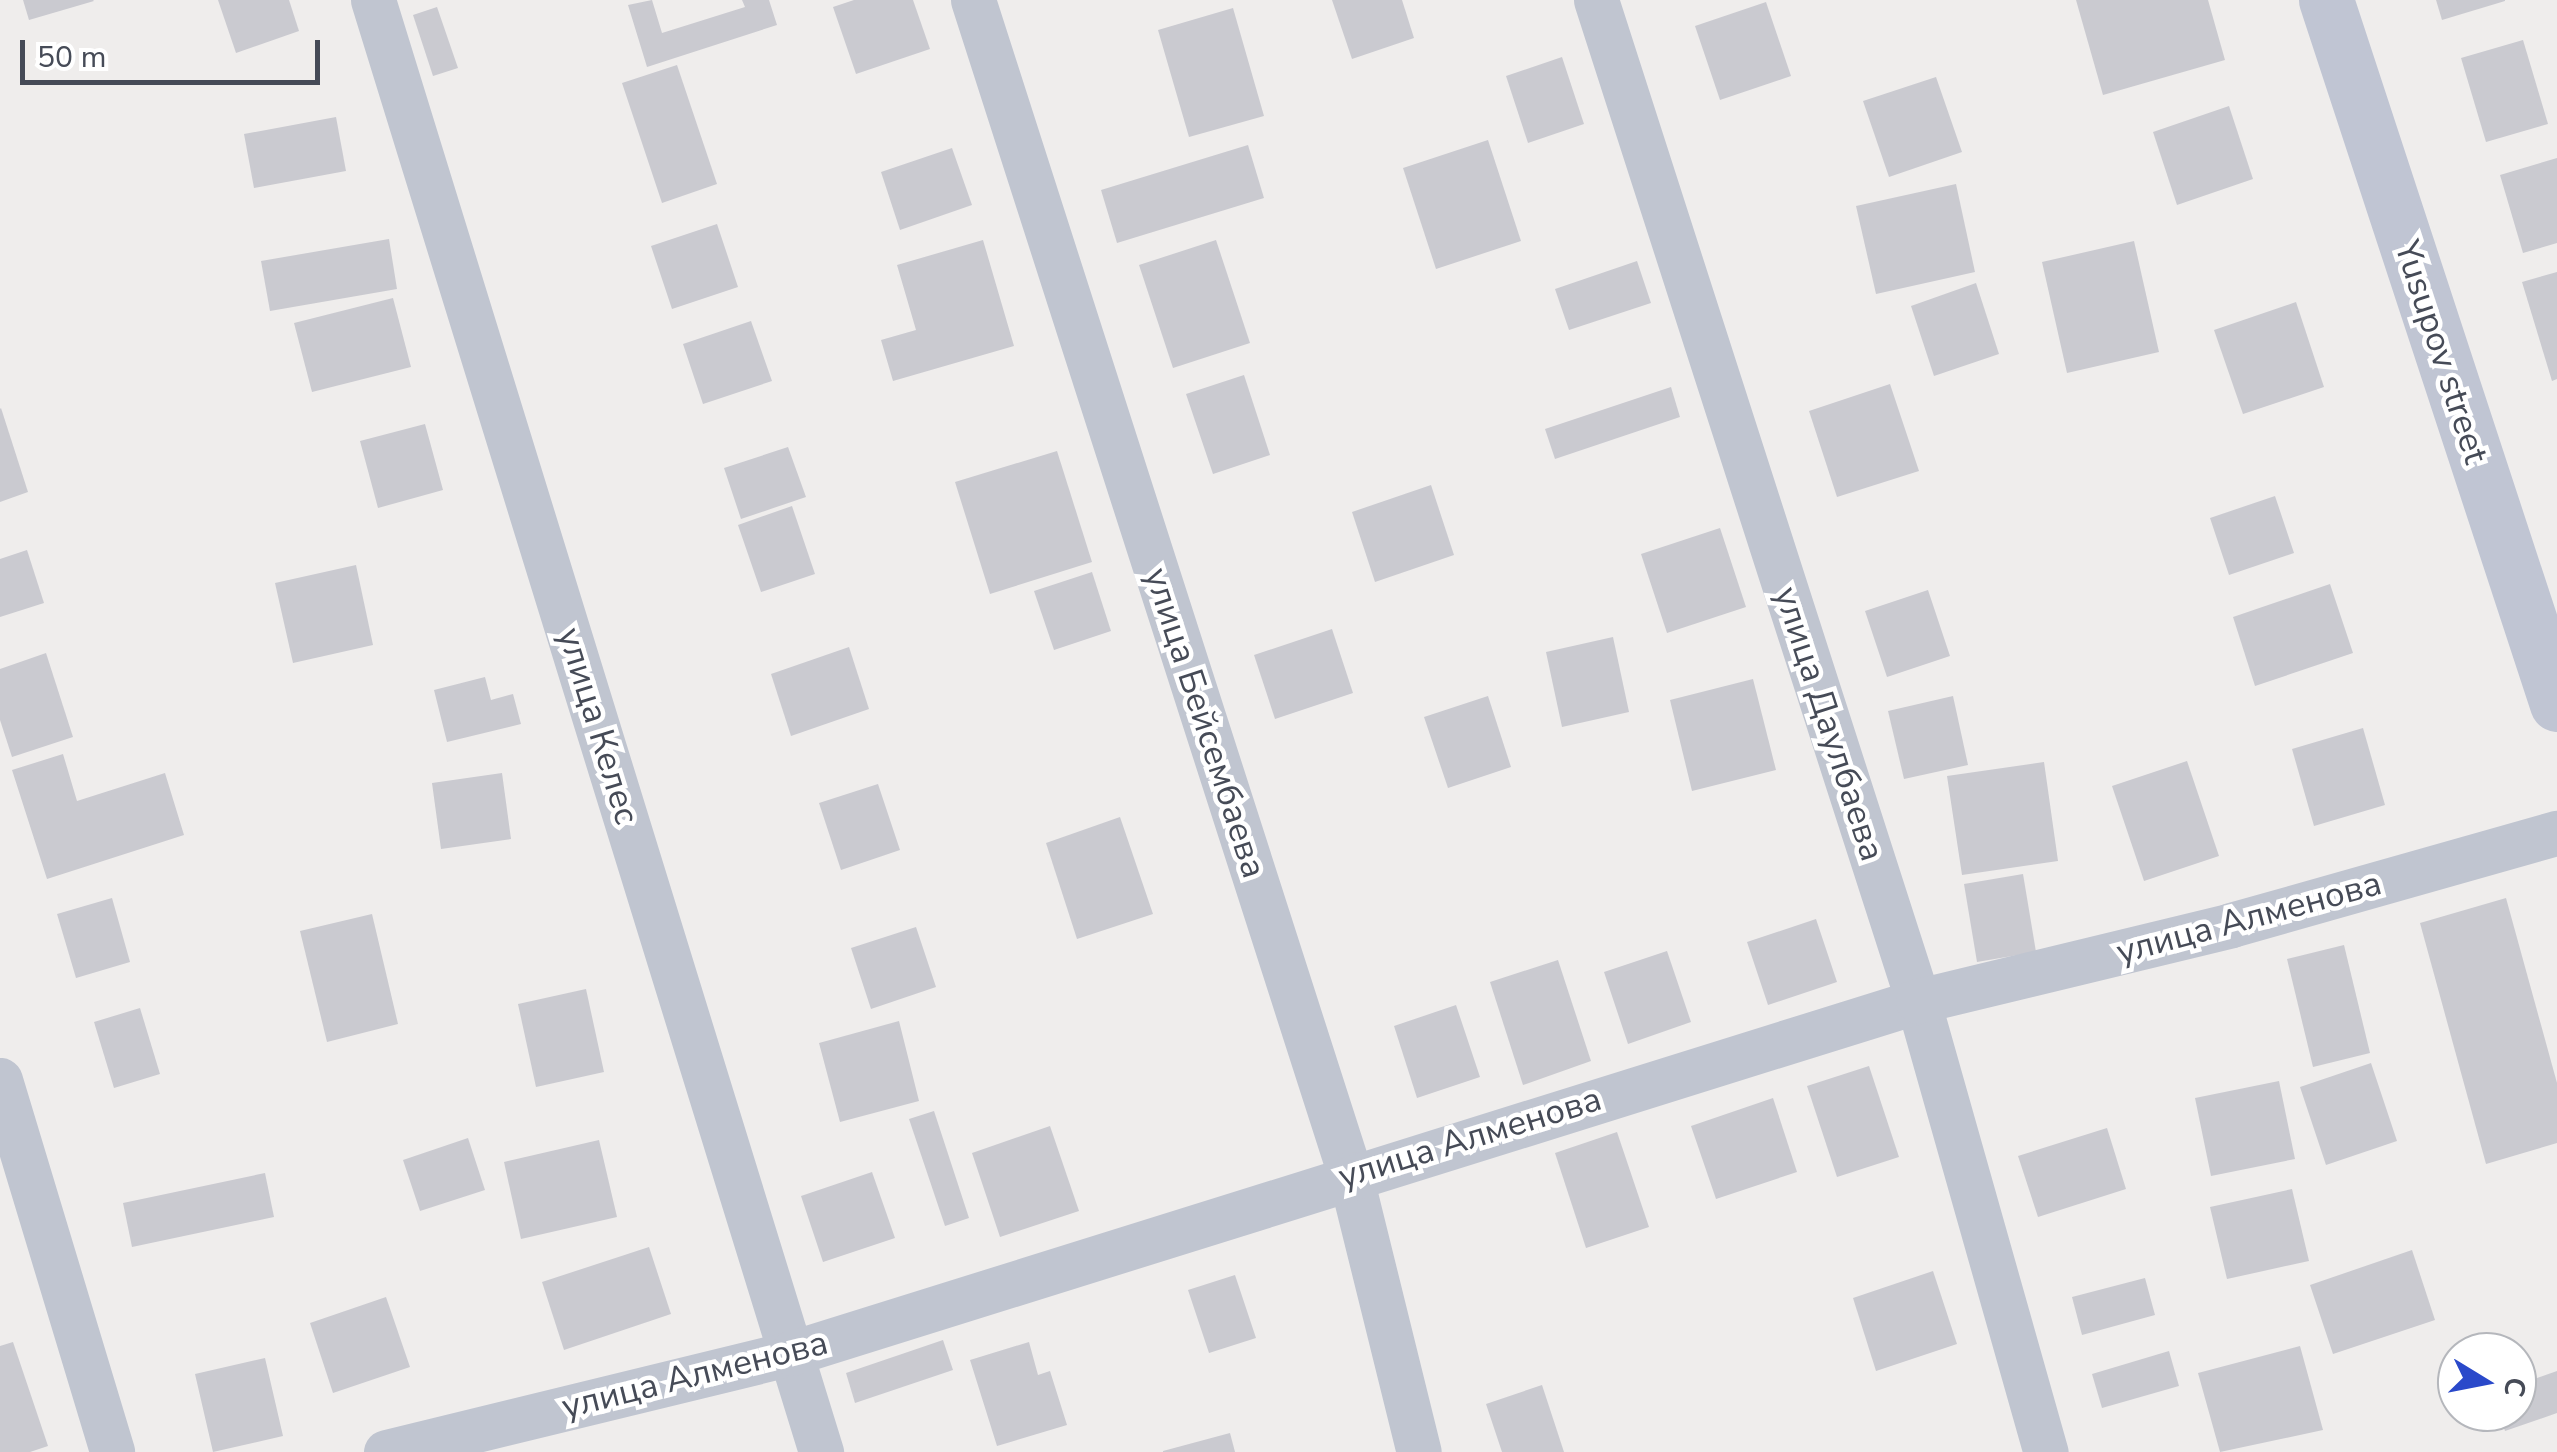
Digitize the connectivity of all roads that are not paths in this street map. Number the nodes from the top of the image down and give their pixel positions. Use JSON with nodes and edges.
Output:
{"nodes":[{"id":1,"x":373,"y":0,"type":"edge"},
{"id":2,"x":974,"y":0,"type":"edge"},
{"id":3,"x":1596,"y":0,"type":"edge"},
{"id":4,"x":2326,"y":0,"type":"edge"},
{"id":5,"x":2557,"y":704,"type":"edge"},
{"id":6,"x":2557,"y":833,"type":"edge"},
{"id":7,"x":1918,"y":1001,"type":"junction"},
{"id":8,"x":0,"y":1080,"type":"edge"},
{"id":9,"x":1350,"y":1174,"type":"junction"},
{"id":10,"x":792,"y":1353,"type":"junction"},
{"id":11,"x":112,"y":1452,"type":"edge"},
{"id":12,"x":386,"y":1452,"type":"edge"},
{"id":13,"x":821,"y":1452,"type":"edge"},
{"id":14,"x":1418,"y":1452,"type":"edge"},
{"id":15,"x":2046,"y":1452,"type":"edge"}],
"edges":[{"from":1,"to":10,"type":"street","name":"улица Келес"},
{"from":2,"to":9,"type":"street","name":"улица Бейсембаева"},
{"from":3,"to":7,"type":"street","name":"улица Даулбаева"},
{"from":4,"to":5,"type":"street","name":"Yusupov street"},
{"from":6,"to":7,"type":"street","name":"улица Алменова"},
{"from":7,"to":9,"type":"street","name":"улица Алменова"},
{"from":7,"to":15,"type":"street","name":"улица Даулбаева"},
{"from":8,"to":11,"type":"street"},
{"from":9,"to":10,"type":"street","name":"улица Алменова"},
{"from":9,"to":14,"type":"street","name":"улица Бейсембаева"},
{"from":10,"to":12,"type":"street","name":"улица Алменова"},
{"from":10,"to":13,"type":"street","name":"улица Келес"}]}
